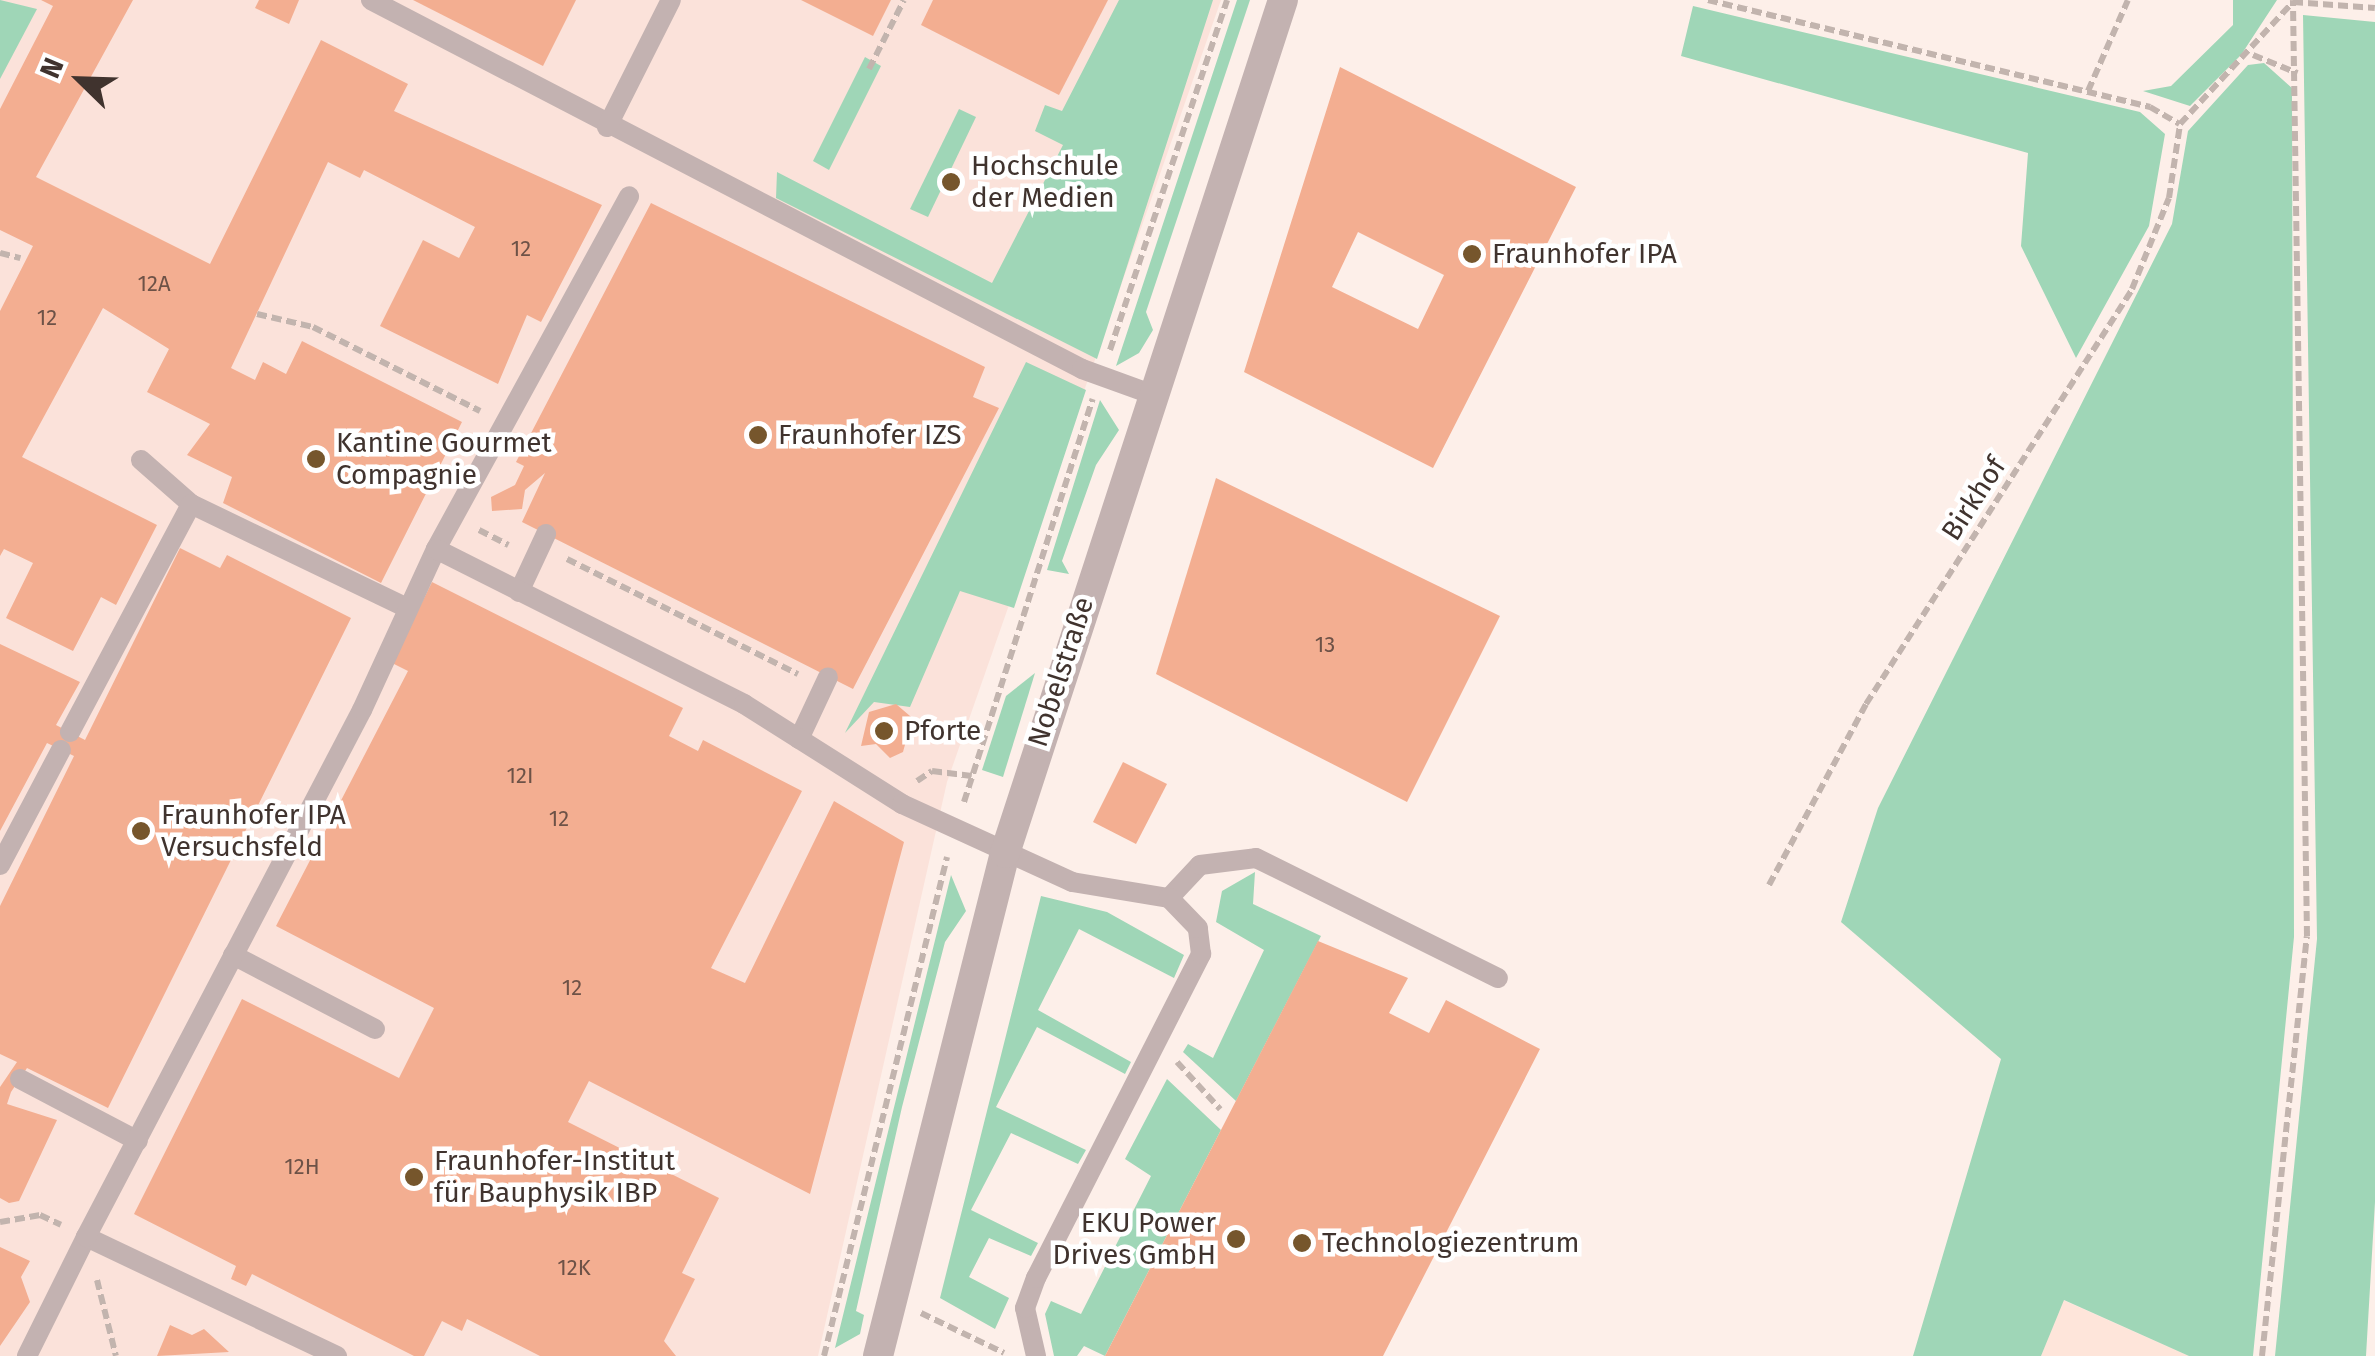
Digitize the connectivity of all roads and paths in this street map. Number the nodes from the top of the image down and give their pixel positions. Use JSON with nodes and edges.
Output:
{"nodes":[{"id":1,"x":371,"y":0,"type":"edge"},
{"id":2,"x":671,"y":0,"type":"edge"},
{"id":3,"x":904,"y":0,"type":"edge"},
{"id":4,"x":1227,"y":0,"type":"edge"},
{"id":5,"x":1282,"y":0,"type":"edge"},
{"id":6,"x":1708,"y":0,"type":"edge"},
{"id":7,"x":2128,"y":0,"type":"edge"},
{"id":8,"x":2293,"y":1,"type":"edge"},
{"id":9,"x":2375,"y":8,"type":"edge"},
{"id":10,"x":2253,"y":55,"type":"junction"},
{"id":11,"x":869,"y":69,"type":"dead end"},
{"id":12,"x":2298,"y":73,"type":"junction"},
{"id":13,"x":2088,"y":91,"type":"junction"},
{"id":14,"x":2180,"y":124,"type":"junction"},
{"id":15,"x":607,"y":126,"type":"junction"},
{"id":16,"x":629,"y":196,"type":"dead end"},
{"id":17,"x":0,"y":253,"type":"edge"},
{"id":18,"x":20,"y":258,"type":"dead end"},
{"id":19,"x":258,"y":314,"type":"dead end"},
{"id":20,"x":1101,"y":376,"type":"junction"},
{"id":21,"x":1151,"y":394,"type":"junction"},
{"id":22,"x":507,"y":424,"type":"junction"},
{"id":23,"x":141,"y":460,"type":"dead end"},
{"id":24,"x":191,"y":504,"type":"junction"},
{"id":25,"x":452,"y":516,"type":"junction"},
{"id":26,"x":546,"y":534,"type":"dead end"},
{"id":27,"x":436,"y":550,"type":"junction"},
{"id":28,"x":536,"y":560,"type":"junction"},
{"id":29,"x":519,"y":592,"type":"junction"},
{"id":30,"x":405,"y":607,"type":"junction"},
{"id":31,"x":828,"y":677,"type":"dead end"},
{"id":32,"x":815,"y":706,"type":"junction"},
{"id":33,"x":798,"y":738,"type":"junction"},
{"id":34,"x":902,"y":775,"type":"dead end"},
{"id":35,"x":972,"y":776,"type":"junction"},
{"id":36,"x":955,"y":830,"type":"junction"},
{"id":37,"x":1004,"y":853,"type":"junction"},
{"id":38,"x":0,"y":865,"type":"edge"},
{"id":39,"x":1769,"y":885,"type":"dead end"},
{"id":40,"x":1168,"y":898,"type":"junction"},
{"id":41,"x":233,"y":954,"type":"junction"},
{"id":42,"x":1498,"y":978,"type":"dead end"},
{"id":43,"x":376,"y":1029,"type":"dead end"},
{"id":44,"x":1159,"y":1042,"type":"junction"},
{"id":45,"x":10,"y":1074,"type":"edge"},
{"id":46,"x":1220,"y":1109,"type":"dead end"},
{"id":47,"x":138,"y":1141,"type":"junction"},
{"id":48,"x":0,"y":1222,"type":"edge"},
{"id":49,"x":86,"y":1237,"type":"junction"},
{"id":50,"x":936,"y":1320,"type":"dead end"},
{"id":51,"x":26,"y":1356,"type":"edge"},
{"id":52,"x":116,"y":1356,"type":"edge"},
{"id":53,"x":337,"y":1356,"type":"edge"},
{"id":54,"x":824,"y":1356,"type":"edge"},
{"id":55,"x":878,"y":1356,"type":"edge"},
{"id":56,"x":1010,"y":1356,"type":"edge"},
{"id":57,"x":1036,"y":1356,"type":"edge"},
{"id":58,"x":2262,"y":1356,"type":"edge"}],
"edges":[{"from":1,"to":15,"type":"lane"},
{"from":2,"to":15,"type":"lane"},
{"from":3,"to":11,"type":"path"},
{"from":4,"to":20,"type":"path"},
{"from":5,"to":21,"type":"street","name":"Nobelstraße"},
{"from":6,"to":13,"type":"path"},
{"from":7,"to":13,"type":"path"},
{"from":8,"to":9,"type":"path"},
{"from":8,"to":10,"type":"path"},
{"from":8,"to":12,"type":"path"},
{"from":10,"to":12,"type":"path"},
{"from":10,"to":14,"type":"path"},
{"from":12,"to":58,"type":"path"},
{"from":13,"to":14,"type":"path"},
{"from":14,"to":39,"type":"path","name":"Birkhof"},
{"from":15,"to":20,"type":"lane"},
{"from":16,"to":22,"type":"lane"},
{"from":17,"to":18,"type":"path"},
{"from":19,"to":22,"type":"path"},
{"from":20,"to":21,"type":"lane"},
{"from":20,"to":35,"type":"path"},
{"from":21,"to":37,"type":"street","name":"Nobelstraße"},
{"from":22,"to":25,"type":"lane"},
{"from":23,"to":24,"type":"lane"},
{"from":24,"to":30,"type":"lane"},
{"from":24,"to":38,"type":"lane"},
{"from":25,"to":27,"type":"lane"},
{"from":25,"to":28,"type":"path"},
{"from":26,"to":28,"type":"lane"},
{"from":27,"to":29,"type":"lane"},
{"from":27,"to":30,"type":"lane"},
{"from":28,"to":29,"type":"lane"},
{"from":28,"to":32,"type":"path"},
{"from":29,"to":33,"type":"lane"},
{"from":30,"to":41,"type":"lane"},
{"from":31,"to":32,"type":"lane"},
{"from":32,"to":33,"type":"lane"},
{"from":33,"to":36,"type":"lane"},
{"from":34,"to":35,"type":"path"},
{"from":35,"to":36,"type":"path"},
{"from":36,"to":37,"type":"lane"},
{"from":36,"to":54,"type":"path"},
{"from":37,"to":40,"type":"lane"},
{"from":37,"to":55,"type":"street","name":"Nobelstraße"},
{"from":40,"to":42,"type":"lane"},
{"from":40,"to":44,"type":"lane"},
{"from":41,"to":43,"type":"lane"},
{"from":41,"to":47,"type":"lane"},
{"from":44,"to":46,"type":"path"},
{"from":44,"to":57,"type":"lane"},
{"from":45,"to":47,"type":"lane"},
{"from":47,"to":49,"type":"lane"},
{"from":48,"to":49,"type":"path"},
{"from":49,"to":51,"type":"lane"},
{"from":49,"to":52,"type":"path"},
{"from":49,"to":53,"type":"lane"},
{"from":50,"to":56,"type":"path"}]}
